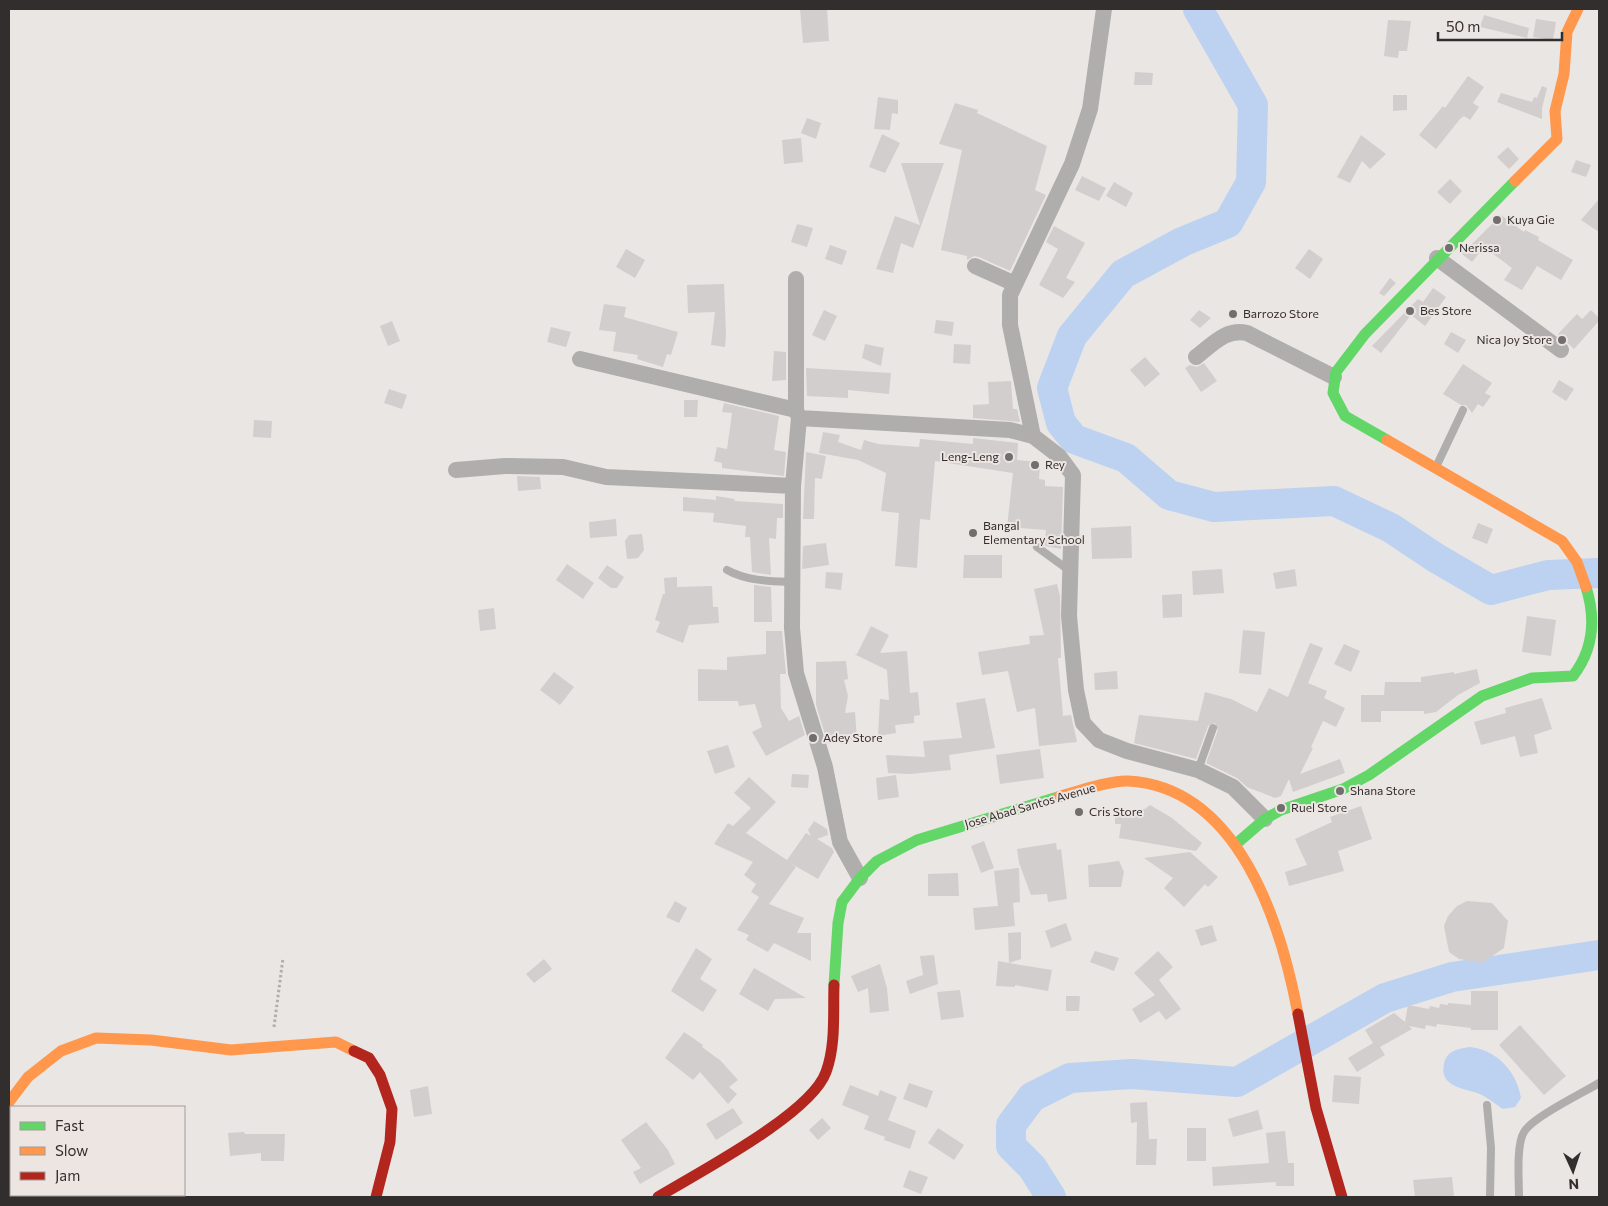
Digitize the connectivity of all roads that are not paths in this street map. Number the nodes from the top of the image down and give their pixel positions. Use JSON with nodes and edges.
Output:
{"nodes":[{"id":1,"x":1104,"y":9,"type":"edge"},
{"id":2,"x":1578,"y":9,"type":"edge"},
{"id":3,"x":1437,"y":258,"type":"junction"},
{"id":4,"x":975,"y":266,"type":"dead end"},
{"id":5,"x":796,"y":279,"type":"dead end"},
{"id":6,"x":1015,"y":284,"type":"junction"},
{"id":7,"x":1561,"y":350,"type":"dead end"},
{"id":8,"x":1196,"y":357,"type":"dead end"},
{"id":9,"x":580,"y":359,"type":"dead end"},
{"id":10,"x":1334,"y":377,"type":"junction"},
{"id":11,"x":1462,"y":410,"type":"dead end"},
{"id":12,"x":798,"y":414,"type":"junction"},
{"id":13,"x":1033,"y":436,"type":"junction"},
{"id":14,"x":1436,"y":469,"type":"junction"},
{"id":15,"x":456,"y":470,"type":"dead end"},
{"id":16,"x":793,"y":486,"type":"junction"},
{"id":17,"x":1037,"y":547,"type":"dead end"},
{"id":18,"x":727,"y":570,"type":"dead end"},
{"id":19,"x":1070,"y":571,"type":"junction"},
{"id":20,"x":792,"y":582,"type":"junction"},
{"id":21,"x":1213,"y":728,"type":"dead end"},
{"id":22,"x":1198,"y":770,"type":"junction"},
{"id":23,"x":1265,"y":819,"type":"junction"},
{"id":24,"x":1236,"y":844,"type":"junction"},
{"id":25,"x":860,"y":878,"type":"junction"},
{"id":26,"x":1599,"y":1083,"type":"edge"},
{"id":27,"x":9,"y":1102,"type":"edge"},
{"id":28,"x":1487,"y":1105,"type":"dead end"},
{"id":29,"x":376,"y":1197,"type":"edge"},
{"id":30,"x":658,"y":1197,"type":"edge"},
{"id":31,"x":1342,"y":1197,"type":"edge"},
{"id":32,"x":1490,"y":1197,"type":"edge"},
{"id":33,"x":1519,"y":1197,"type":"edge"}],
"edges":[{"from":1,"to":6,"type":"street"},
{"from":2,"to":3,"type":"main road"},
{"from":3,"to":7,"type":"street"},
{"from":3,"to":10,"type":"main road"},
{"from":4,"to":6,"type":"street"},
{"from":5,"to":12,"type":"street"},
{"from":6,"to":13,"type":"street"},
{"from":8,"to":10,"type":"street"},
{"from":9,"to":12,"type":"street"},
{"from":10,"to":14,"type":"main road"},
{"from":11,"to":14,"type":"lane"},
{"from":12,"to":13,"type":"street"},
{"from":12,"to":16,"type":"street"},
{"from":13,"to":19,"type":"street"},
{"from":14,"to":23,"type":"main road"},
{"from":15,"to":16,"type":"street"},
{"from":16,"to":20,"type":"street"},
{"from":17,"to":19,"type":"lane"},
{"from":18,"to":20,"type":"lane"},
{"from":19,"to":22,"type":"street"},
{"from":20,"to":25,"type":"street"},
{"from":21,"to":22,"type":"lane"},
{"from":22,"to":23,"type":"street"},
{"from":23,"to":24,"type":"main road"},
{"from":24,"to":25,"type":"main road","name":"Jose Abad Santos Avenue"},
{"from":24,"to":31,"type":"main road","name":"Jose Abad Santos Avenue"},
{"from":25,"to":30,"type":"main road","name":"Jose Abad Santos Avenue"},
{"from":26,"to":33,"type":"lane"},
{"from":27,"to":29,"type":"main road"},
{"from":28,"to":32,"type":"lane"}]}
